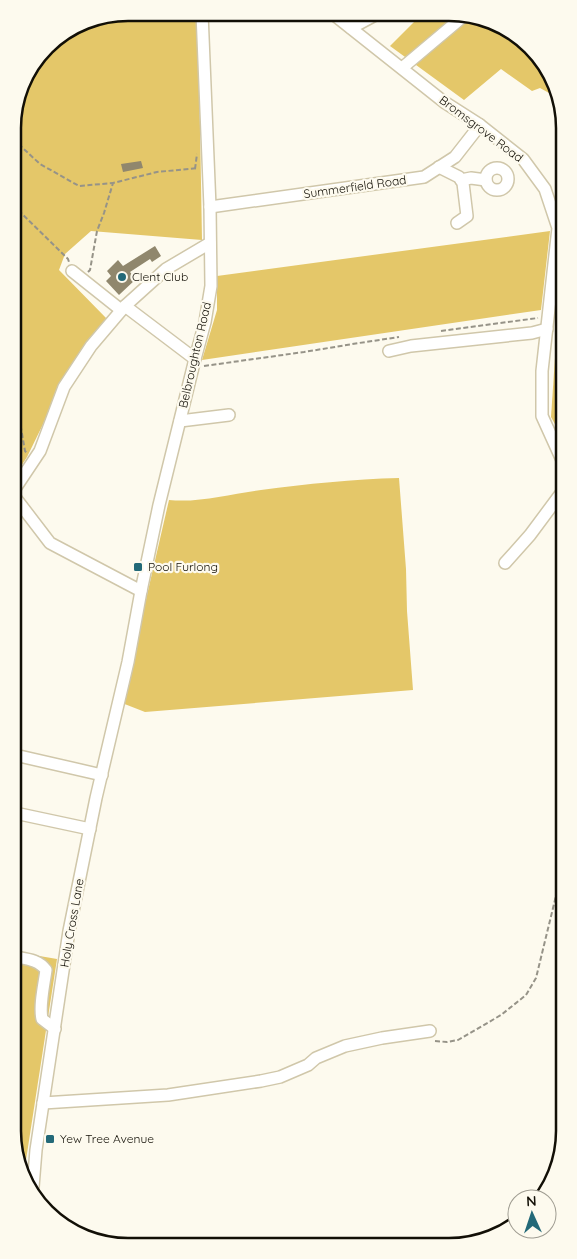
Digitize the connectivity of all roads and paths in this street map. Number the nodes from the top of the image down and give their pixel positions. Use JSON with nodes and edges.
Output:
{"nodes":[{"id":1,"x":202,"y":21,"type":"edge"},
{"id":2,"x":342,"y":21,"type":"edge"},
{"id":3,"x":364,"y":21,"type":"edge"},
{"id":4,"x":457,"y":22,"type":"edge"},
{"id":5,"x":351,"y":28,"type":"junction"},
{"id":6,"x":402,"y":68,"type":"junction"},
{"id":7,"x":480,"y":125,"type":"junction"},
{"id":8,"x":21,"y":146,"type":"edge"},
{"id":9,"x":208,"y":167,"type":"junction"},
{"id":10,"x":438,"y":167,"type":"junction"},
{"id":11,"x":461,"y":180,"type":"junction"},
{"id":12,"x":486,"y":180,"type":"dead end"},
{"id":13,"x":113,"y":182,"type":"junction"},
{"id":14,"x":210,"y":207,"type":"junction"},
{"id":15,"x":21,"y":213,"type":"edge"},
{"id":16,"x":556,"y":220,"type":"edge"},
{"id":17,"x":457,"y":223,"type":"dead end"},
{"id":18,"x":210,"y":243,"type":"junction"},
{"id":19,"x":556,"y":246,"type":"edge"},
{"id":20,"x":77,"y":275,"type":"junction"},
{"id":21,"x":123,"y":308,"type":"junction"},
{"id":22,"x":548,"y":317,"type":"junction"},
{"id":23,"x":547,"y":329,"type":"junction"},
{"id":24,"x":442,"y":331,"type":"dead end"},
{"id":25,"x":404,"y":336,"type":"dead end"},
{"id":26,"x":389,"y":351,"type":"dead end"},
{"id":27,"x":194,"y":363,"type":"junction"},
{"id":28,"x":229,"y":415,"type":"dead end"},
{"id":29,"x":180,"y":421,"type":"junction"},
{"id":30,"x":21,"y":428,"type":"edge"},
{"id":31,"x":556,"y":447,"type":"edge"},
{"id":32,"x":34,"y":459,"type":"junction"},
{"id":33,"x":21,"y":479,"type":"edge"},
{"id":34,"x":556,"y":500,"type":"edge"},
{"id":35,"x":21,"y":505,"type":"edge"},
{"id":36,"x":505,"y":562,"type":"dead end"},
{"id":37,"x":141,"y":591,"type":"junction"},
{"id":38,"x":128,"y":662,"type":"joint"},
{"id":39,"x":21,"y":755,"type":"edge"},
{"id":40,"x":102,"y":775,"type":"junction"},
{"id":41,"x":21,"y":814,"type":"edge"},
{"id":42,"x":90,"y":829,"type":"junction"},
{"id":43,"x":556,"y":896,"type":"edge"},
{"id":44,"x":21,"y":958,"type":"edge"},
{"id":45,"x":55,"y":1029,"type":"junction"},
{"id":46,"x":424,"y":1032,"type":"joint"},
{"id":47,"x":43,"y":1103,"type":"junction"},
{"id":48,"x":34,"y":1180,"type":"edge"}],
"edges":[{"from":1,"to":9,"type":"street","name":"Belbroughton Road"},
{"from":2,"to":5,"type":"street","name":"Bromsgrove Road"},
{"from":3,"to":5,"type":"street"},
{"from":4,"to":6,"type":"street"},
{"from":5,"to":6,"type":"street","name":"Bromsgrove Road"},
{"from":6,"to":7,"type":"street","name":"Bromsgrove Road"},
{"from":7,"to":10,"type":"street","name":"Summerfield Road"},
{"from":7,"to":16,"type":"street","name":"Bromsgrove Road"},
{"from":8,"to":13,"type":"path"},
{"from":9,"to":13,"type":"path"},
{"from":9,"to":14,"type":"street","name":"Belbroughton Road"},
{"from":10,"to":11,"type":"street"},
{"from":10,"to":14,"type":"street","name":"Summerfield Road"},
{"from":11,"to":12,"type":"street"},
{"from":11,"to":17,"type":"street"},
{"from":13,"to":20,"type":"path"},
{"from":14,"to":18,"type":"street","name":"Belbroughton Road"},
{"from":15,"to":20,"type":"path"},
{"from":18,"to":21,"type":"street"},
{"from":18,"to":27,"type":"street","name":"Belbroughton Road"},
{"from":19,"to":22,"type":"street","name":"Bromsgrove Road"},
{"from":20,"to":21,"type":"street"},
{"from":21,"to":27,"type":"street"},
{"from":21,"to":32,"type":"street"},
{"from":22,"to":23,"type":"street","name":"Bromsgrove Road"},
{"from":22,"to":24,"type":"path"},
{"from":23,"to":26,"type":"street"},
{"from":23,"to":31,"type":"street","name":"Bromsgrove Road"},
{"from":25,"to":27,"type":"path"},
{"from":27,"to":29,"type":"street","name":"Belbroughton Road"},
{"from":28,"to":29,"type":"street"},
{"from":29,"to":37,"type":"street","name":"Belbroughton Road"},
{"from":30,"to":32,"type":"path"},
{"from":32,"to":33,"type":"street"},
{"from":34,"to":36,"type":"street"},
{"from":35,"to":37,"type":"street"},
{"from":37,"to":38,"type":"street","name":"Belbroughton Road"},
{"from":38,"to":40,"type":"street","name":"Holy Cross Lane"},
{"from":39,"to":40,"type":"street"},
{"from":40,"to":42,"type":"street","name":"Holy Cross Lane"},
{"from":41,"to":42,"type":"street"},
{"from":42,"to":45,"type":"street","name":"Holy Cross Lane"},
{"from":43,"to":46,"type":"path"},
{"from":44,"to":45,"type":"street"},
{"from":45,"to":47,"type":"street","name":"Holy Cross Lane"},
{"from":46,"to":47,"type":"street"},
{"from":47,"to":48,"type":"street","name":"Holy Cross Lane"}]}
